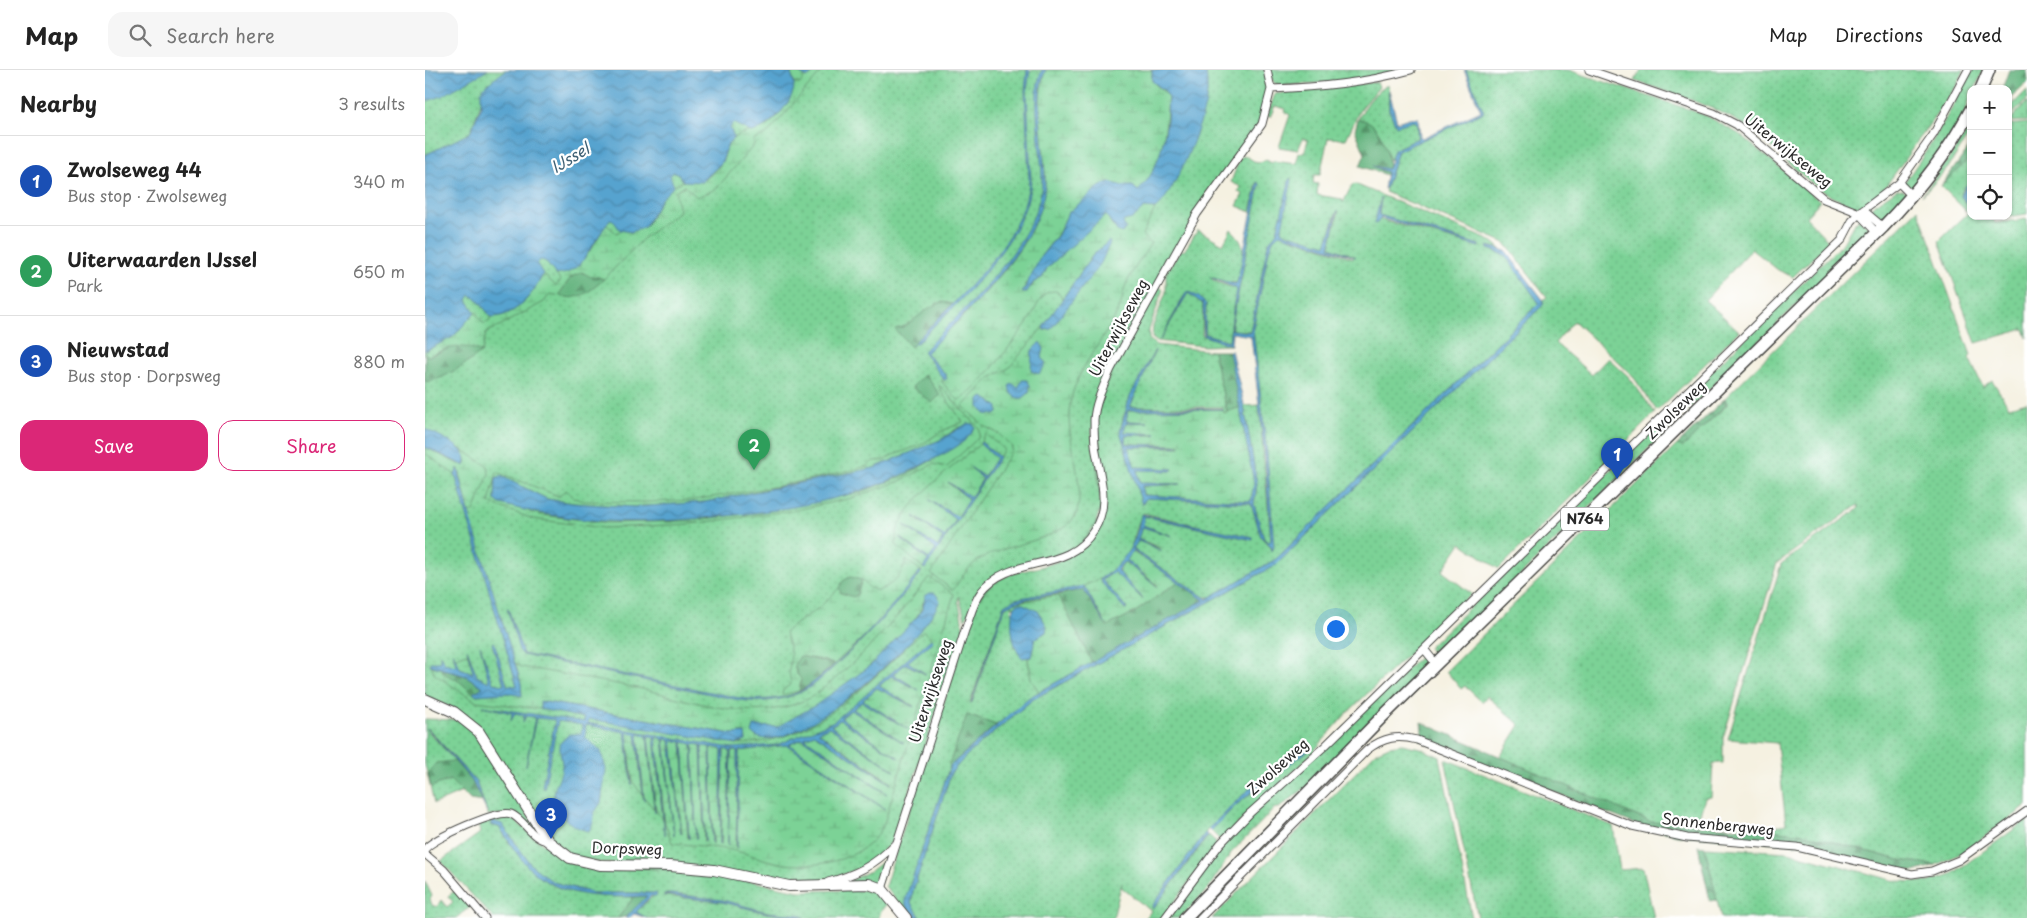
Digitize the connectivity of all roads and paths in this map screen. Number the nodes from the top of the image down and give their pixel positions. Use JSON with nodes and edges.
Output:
{"nodes":[{"id":1,"x":1267,"y":70,"type":"edge"},
{"id":2,"x":1411,"y":70,"type":"edge"},
{"id":3,"x":1589,"y":70,"type":"edge"},
{"id":4,"x":1968,"y":70,"type":"edge"},
{"id":5,"x":1989,"y":70,"type":"edge"},
{"id":6,"x":1983,"y":85,"type":"edge"},
{"id":7,"x":1271,"y":89,"type":"junction"},
{"id":8,"x":1967,"y":116,"type":"edge"},
{"id":9,"x":1899,"y":183,"type":"junction"},
{"id":10,"x":1912,"y":196,"type":"junction"},
{"id":11,"x":1861,"y":211,"type":"junction"},
{"id":12,"x":1880,"y":230,"type":"junction"},
{"id":13,"x":1424,"y":649,"type":"junction"},
{"id":14,"x":1437,"y":665,"type":"junction"},
{"id":15,"x":425,"y":699,"type":"edge"},
{"id":16,"x":2027,"y":811,"type":"edge"},
{"id":17,"x":548,"y":841,"type":"junction"},
{"id":18,"x":896,"y":842,"type":"junction"},
{"id":19,"x":425,"y":849,"type":"edge"},
{"id":20,"x":425,"y":854,"type":"edge"},
{"id":21,"x":813,"y":887,"type":"junction"},
{"id":22,"x":881,"y":889,"type":"junction"},
{"id":23,"x":485,"y":918,"type":"edge"},
{"id":24,"x":906,"y":918,"type":"edge"},
{"id":25,"x":1165,"y":918,"type":"edge"},
{"id":26,"x":1185,"y":918,"type":"edge"},
{"id":27,"x":1200,"y":918,"type":"edge"}],
"edges":[{"from":1,"to":7,"type":"street"},
{"from":2,"to":7,"type":"street"},
{"from":3,"to":11,"type":"street","name":"Uiterwijkseweg"},
{"from":4,"to":9,"type":"street","name":"Zwolseweg"},
{"from":5,"to":6,"type":"main road"},
{"from":7,"to":18,"type":"street","name":"Uiterwijkseweg"},
{"from":8,"to":10,"type":"main road","name":"Zwolseweg","number":"N764"},
{"from":9,"to":10,"type":"street"},
{"from":9,"to":11,"type":"street","name":"Zwolseweg"},
{"from":10,"to":12,"type":"main road","name":"Zwolseweg","number":"N764"},
{"from":11,"to":12,"type":"street","name":"Uiterwijkseweg"},
{"from":11,"to":13,"type":"street","name":"Zwolseweg"},
{"from":12,"to":14,"type":"main road","name":"Zwolseweg","number":"N764"},
{"from":13,"to":14,"type":"street"},
{"from":13,"to":25,"type":"street","name":"Zwolseweg"},
{"from":14,"to":26,"type":"main road","name":"Zwolseweg","number":"N764"},
{"from":15,"to":17,"type":"street","name":"Dorpsweg"},
{"from":16,"to":27,"type":"street","name":"Sonnenbergweg"},
{"from":17,"to":19,"type":"street"},
{"from":17,"to":21,"type":"street","name":"Dorpsweg"},
{"from":18,"to":21,"type":"street","name":"Uiterwijkseweg"},
{"from":18,"to":22,"type":"street","name":"Uiterwijkseweg"},
{"from":20,"to":23,"type":"street"},
{"from":21,"to":22,"type":"street","name":"Dorpsweg"},
{"from":22,"to":24,"type":"street"}]}
